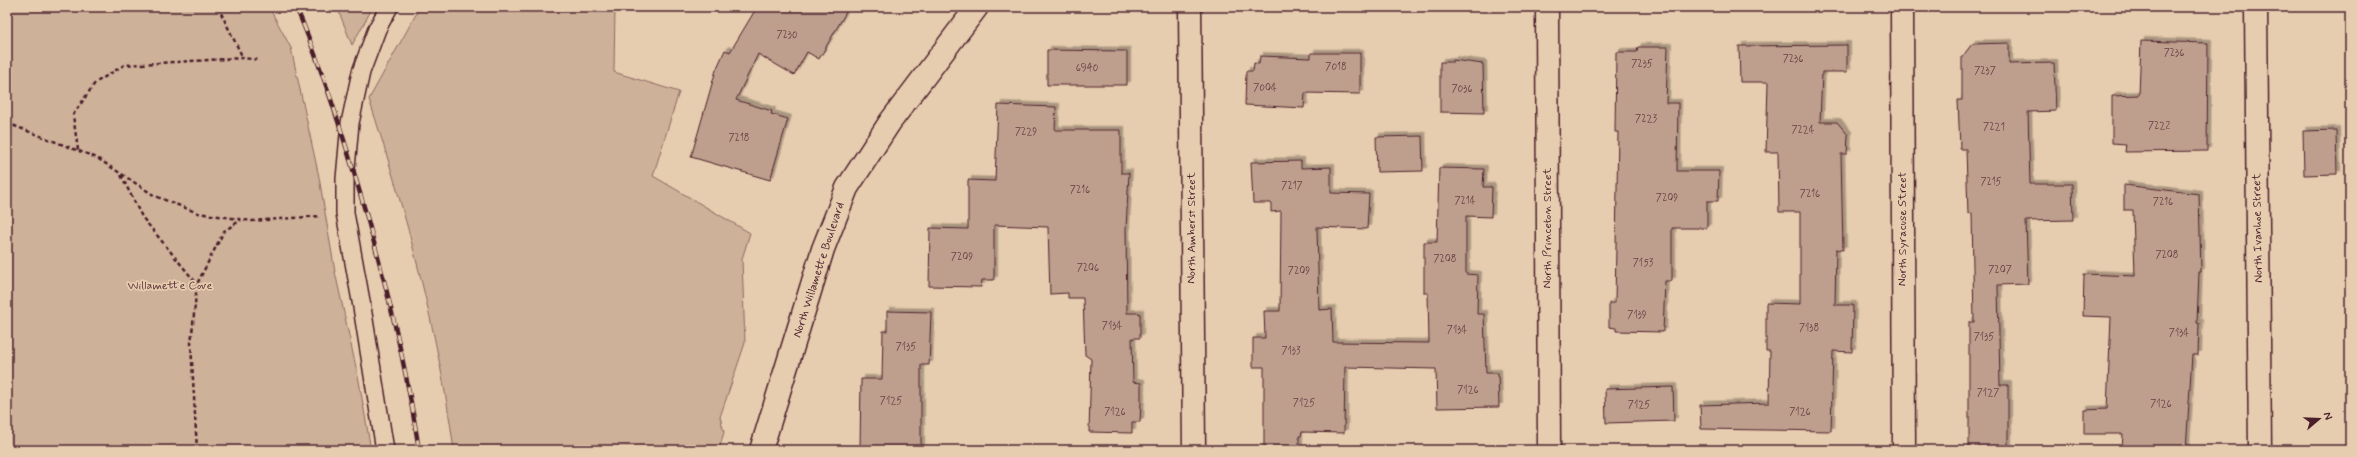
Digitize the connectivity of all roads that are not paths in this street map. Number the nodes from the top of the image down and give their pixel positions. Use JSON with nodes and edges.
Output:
{"nodes":[{"id":1,"x":389,"y":7,"type":"edge"},
{"id":2,"x":977,"y":7,"type":"edge"},
{"id":3,"x":1190,"y":7,"type":"edge"},
{"id":4,"x":1547,"y":7,"type":"edge"},
{"id":5,"x":1902,"y":7,"type":"edge"},
{"id":6,"x":2256,"y":7,"type":"edge"},
{"id":7,"x":385,"y":450,"type":"edge"},
{"id":8,"x":761,"y":450,"type":"edge"},
{"id":9,"x":1194,"y":450,"type":"edge"},
{"id":10,"x":1549,"y":450,"type":"edge"},
{"id":11,"x":1904,"y":450,"type":"edge"},
{"id":12,"x":2260,"y":450,"type":"edge"}],
"edges":[{"from":1,"to":7,"type":"lane"},
{"from":2,"to":8,"type":"street","name":"North Willamette Boulevard"},
{"from":3,"to":9,"type":"street","name":"North Amherst Street"},
{"from":4,"to":10,"type":"street","name":"North Princeton Street"},
{"from":5,"to":11,"type":"street","name":"North Syracuse Street"},
{"from":6,"to":12,"type":"street","name":"North Ivanhoe Street"}]}
